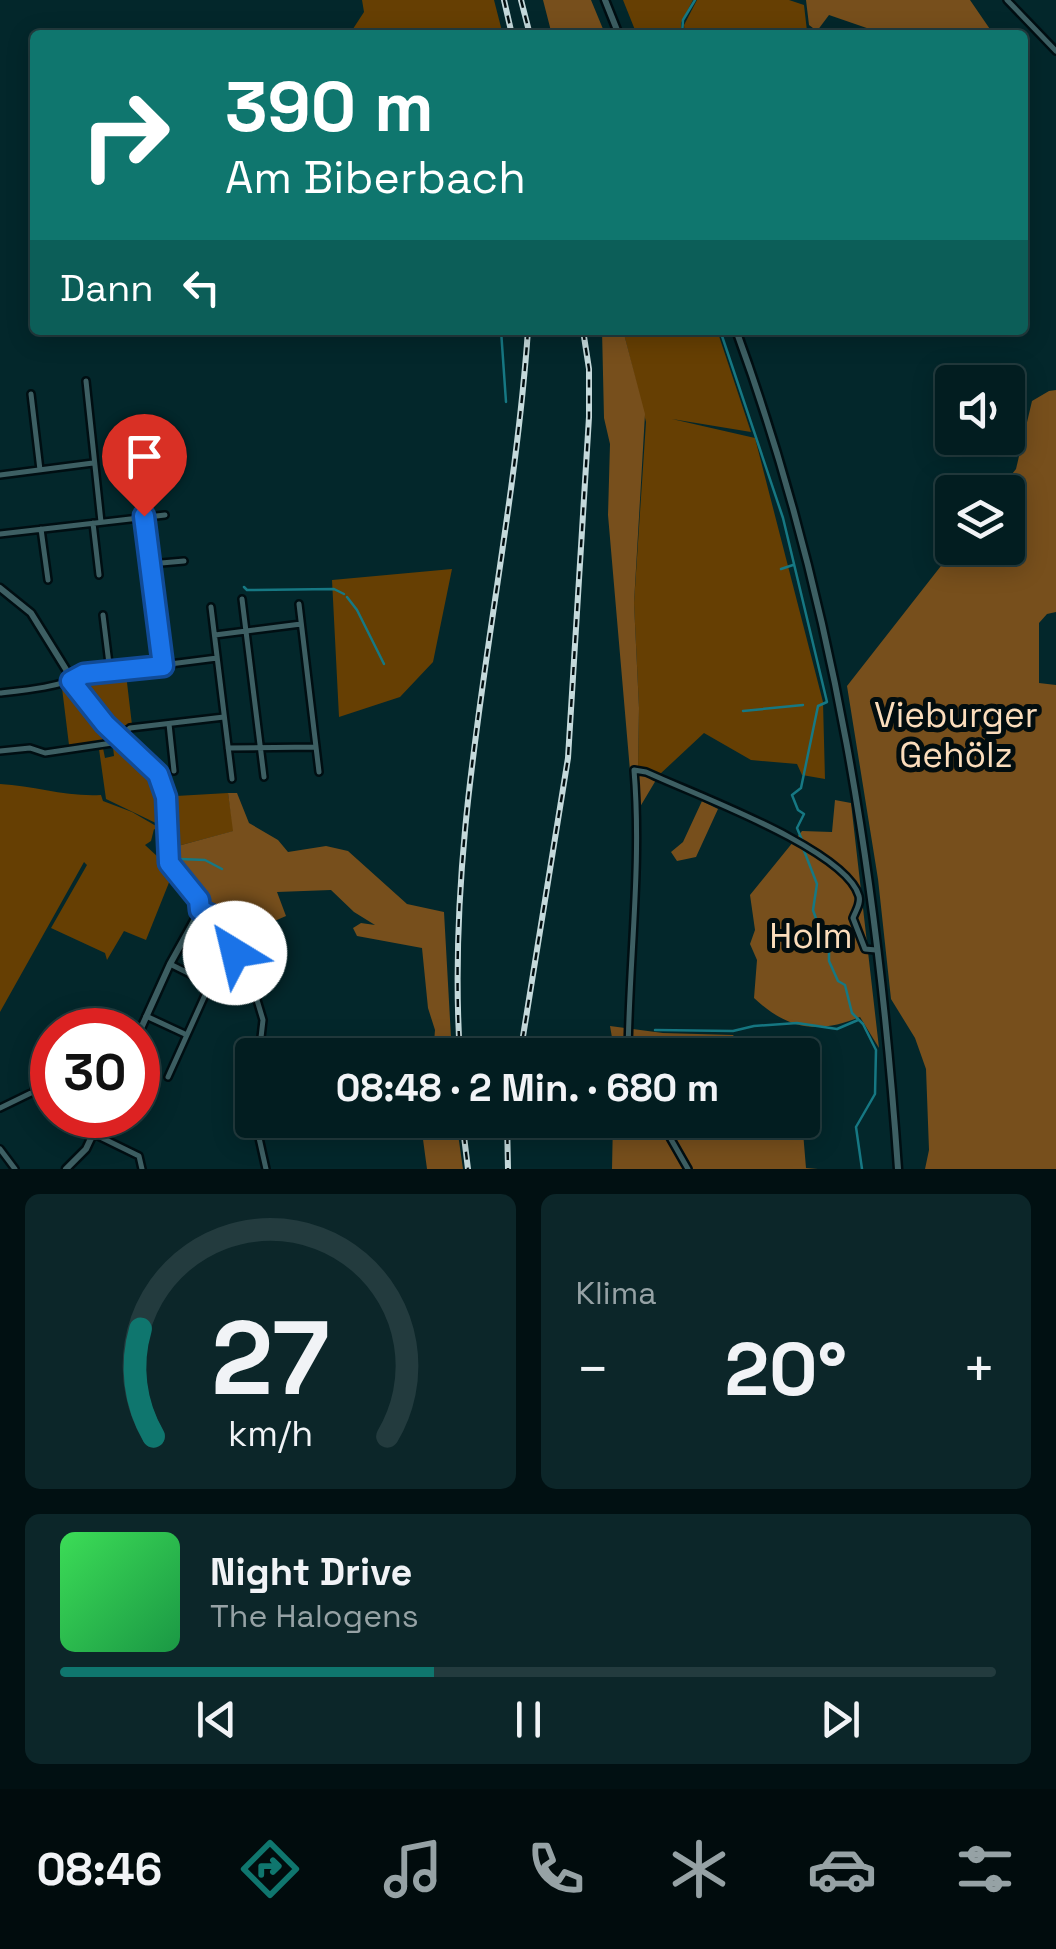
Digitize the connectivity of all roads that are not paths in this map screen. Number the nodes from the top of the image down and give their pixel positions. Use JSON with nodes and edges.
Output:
{"nodes":[{"id":1,"x":605,"y":0,"type":"edge"},
{"id":2,"x":1007,"y":0,"type":"edge"},
{"id":3,"x":618,"y":30,"type":"edge"},
{"id":4,"x":1056,"y":51,"type":"edge"},
{"id":5,"x":738,"y":335,"type":"edge"},
{"id":6,"x":86,"y":381,"type":"dead end"},
{"id":7,"x":31,"y":394,"type":"dead end"},
{"id":8,"x":93,"y":463,"type":"junction"},
{"id":9,"x":40,"y":470,"type":"junction"},
{"id":10,"x":0,"y":475,"type":"edge"},
{"id":11,"x":164,"y":515,"type":"dead end"},
{"id":12,"x":144,"y":516,"type":"junction"},
{"id":13,"x":101,"y":522,"type":"junction"},
{"id":14,"x":93,"y":523,"type":"junction"},
{"id":15,"x":41,"y":528,"type":"junction"},
{"id":16,"x":0,"y":534,"type":"edge"},
{"id":17,"x":184,"y":560,"type":"dead end"},
{"id":18,"x":150,"y":564,"type":"junction"},
{"id":19,"x":99,"y":575,"type":"dead end"},
{"id":20,"x":48,"y":580,"type":"dead end"},
{"id":21,"x":0,"y":588,"type":"edge"},
{"id":22,"x":242,"y":599,"type":"dead end"},
{"id":23,"x":299,"y":604,"type":"dead end"},
{"id":24,"x":211,"y":607,"type":"dead end"},
{"id":25,"x":103,"y":615,"type":"dead end"},
{"id":26,"x":301,"y":624,"type":"junction"},
{"id":27,"x":246,"y":631,"type":"junction"},
{"id":28,"x":214,"y":635,"type":"junction"},
{"id":29,"x":217,"y":658,"type":"junction"},
{"id":30,"x":163,"y":666,"type":"junction"},
{"id":31,"x":110,"y":672,"type":"junction"},
{"id":32,"x":71,"y":681,"type":"junction"},
{"id":33,"x":0,"y":693,"type":"edge"},
{"id":34,"x":224,"y":717,"type":"junction"},
{"id":35,"x":169,"y":724,"type":"junction"},
{"id":36,"x":119,"y":736,"type":"junction"},
{"id":37,"x":260,"y":746,"type":"junction"},
{"id":38,"x":228,"y":748,"type":"junction"},
{"id":39,"x":316,"y":748,"type":"junction"},
{"id":40,"x":0,"y":751,"type":"edge"},
{"id":41,"x":174,"y":771,"type":"dead end"},
{"id":42,"x":319,"y":772,"type":"dead end"},
{"id":43,"x":232,"y":778,"type":"dead end"},
{"id":44,"x":264,"y":778,"type":"dead end"},
{"id":45,"x":200,"y":910,"type":"junction"},
{"id":46,"x":879,"y":950,"type":"junction"},
{"id":47,"x":170,"y":964,"type":"junction"},
{"id":48,"x":150,"y":1008,"type":"edge"},
{"id":49,"x":160,"y":1022,"type":"edge"},
{"id":50,"x":187,"y":1035,"type":"junction"},
{"id":51,"x":260,"y":1038,"type":"edge"},
{"id":52,"x":628,"y":1038,"type":"edge"},
{"id":53,"x":168,"y":1077,"type":"dead end"},
{"id":54,"x":30,"y":1093,"type":"edge"},
{"id":55,"x":0,"y":1108,"type":"edge"},
{"id":56,"x":92,"y":1138,"type":"edge"},
{"id":57,"x":102,"y":1138,"type":"edge"},
{"id":58,"x":259,"y":1138,"type":"edge"},
{"id":59,"x":670,"y":1138,"type":"edge"},
{"id":60,"x":0,"y":1148,"type":"edge"},
{"id":61,"x":15,"y":1169,"type":"edge"},
{"id":62,"x":66,"y":1169,"type":"edge"},
{"id":63,"x":142,"y":1169,"type":"edge"},
{"id":64,"x":266,"y":1169,"type":"edge"},
{"id":65,"x":688,"y":1169,"type":"edge"},
{"id":66,"x":898,"y":1169,"type":"edge"}],
"edges":[{"from":1,"to":3,"type":"main road"},
{"from":2,"to":4,"type":"street"},
{"from":5,"to":46,"type":"main road"},
{"from":6,"to":8,"type":"street"},
{"from":7,"to":9,"type":"street"},
{"from":8,"to":9,"type":"street"},
{"from":8,"to":13,"type":"street"},
{"from":9,"to":10,"type":"street"},
{"from":11,"to":12,"type":"street"},
{"from":12,"to":13,"type":"street"},
{"from":12,"to":18,"type":"street"},
{"from":13,"to":14,"type":"street"},
{"from":14,"to":15,"type":"street"},
{"from":14,"to":19,"type":"street"},
{"from":15,"to":16,"type":"street"},
{"from":15,"to":20,"type":"street"},
{"from":17,"to":18,"type":"street"},
{"from":18,"to":30,"type":"street"},
{"from":21,"to":32,"type":"main road"},
{"from":22,"to":27,"type":"street"},
{"from":23,"to":26,"type":"street"},
{"from":24,"to":28,"type":"street"},
{"from":25,"to":31,"type":"street"},
{"from":26,"to":27,"type":"street"},
{"from":26,"to":39,"type":"street"},
{"from":27,"to":28,"type":"street"},
{"from":27,"to":37,"type":"street"},
{"from":28,"to":29,"type":"street"},
{"from":29,"to":30,"type":"street"},
{"from":29,"to":34,"type":"street"},
{"from":30,"to":31,"type":"street"},
{"from":31,"to":32,"type":"street"},
{"from":32,"to":33,"type":"street"},
{"from":32,"to":36,"type":"main road"},
{"from":34,"to":35,"type":"street"},
{"from":34,"to":38,"type":"street"},
{"from":35,"to":36,"type":"street"},
{"from":35,"to":41,"type":"street"},
{"from":36,"to":40,"type":"street"},
{"from":36,"to":45,"type":"main road"},
{"from":37,"to":38,"type":"street"},
{"from":37,"to":39,"type":"street"},
{"from":37,"to":44,"type":"street"},
{"from":38,"to":43,"type":"street"},
{"from":39,"to":42,"type":"street"},
{"from":45,"to":47,"type":"main road"},
{"from":45,"to":51,"type":"street"},
{"from":46,"to":52,"type":"street"},
{"from":46,"to":66,"type":"main road"},
{"from":47,"to":48,"type":"main road"},
{"from":47,"to":50,"type":"street"},
{"from":49,"to":50,"type":"street"},
{"from":50,"to":53,"type":"street"},
{"from":54,"to":55,"type":"street"},
{"from":56,"to":62,"type":"main road"},
{"from":57,"to":63,"type":"street"},
{"from":58,"to":64,"type":"street"},
{"from":59,"to":65,"type":"street"},
{"from":60,"to":61,"type":"street"}]}
